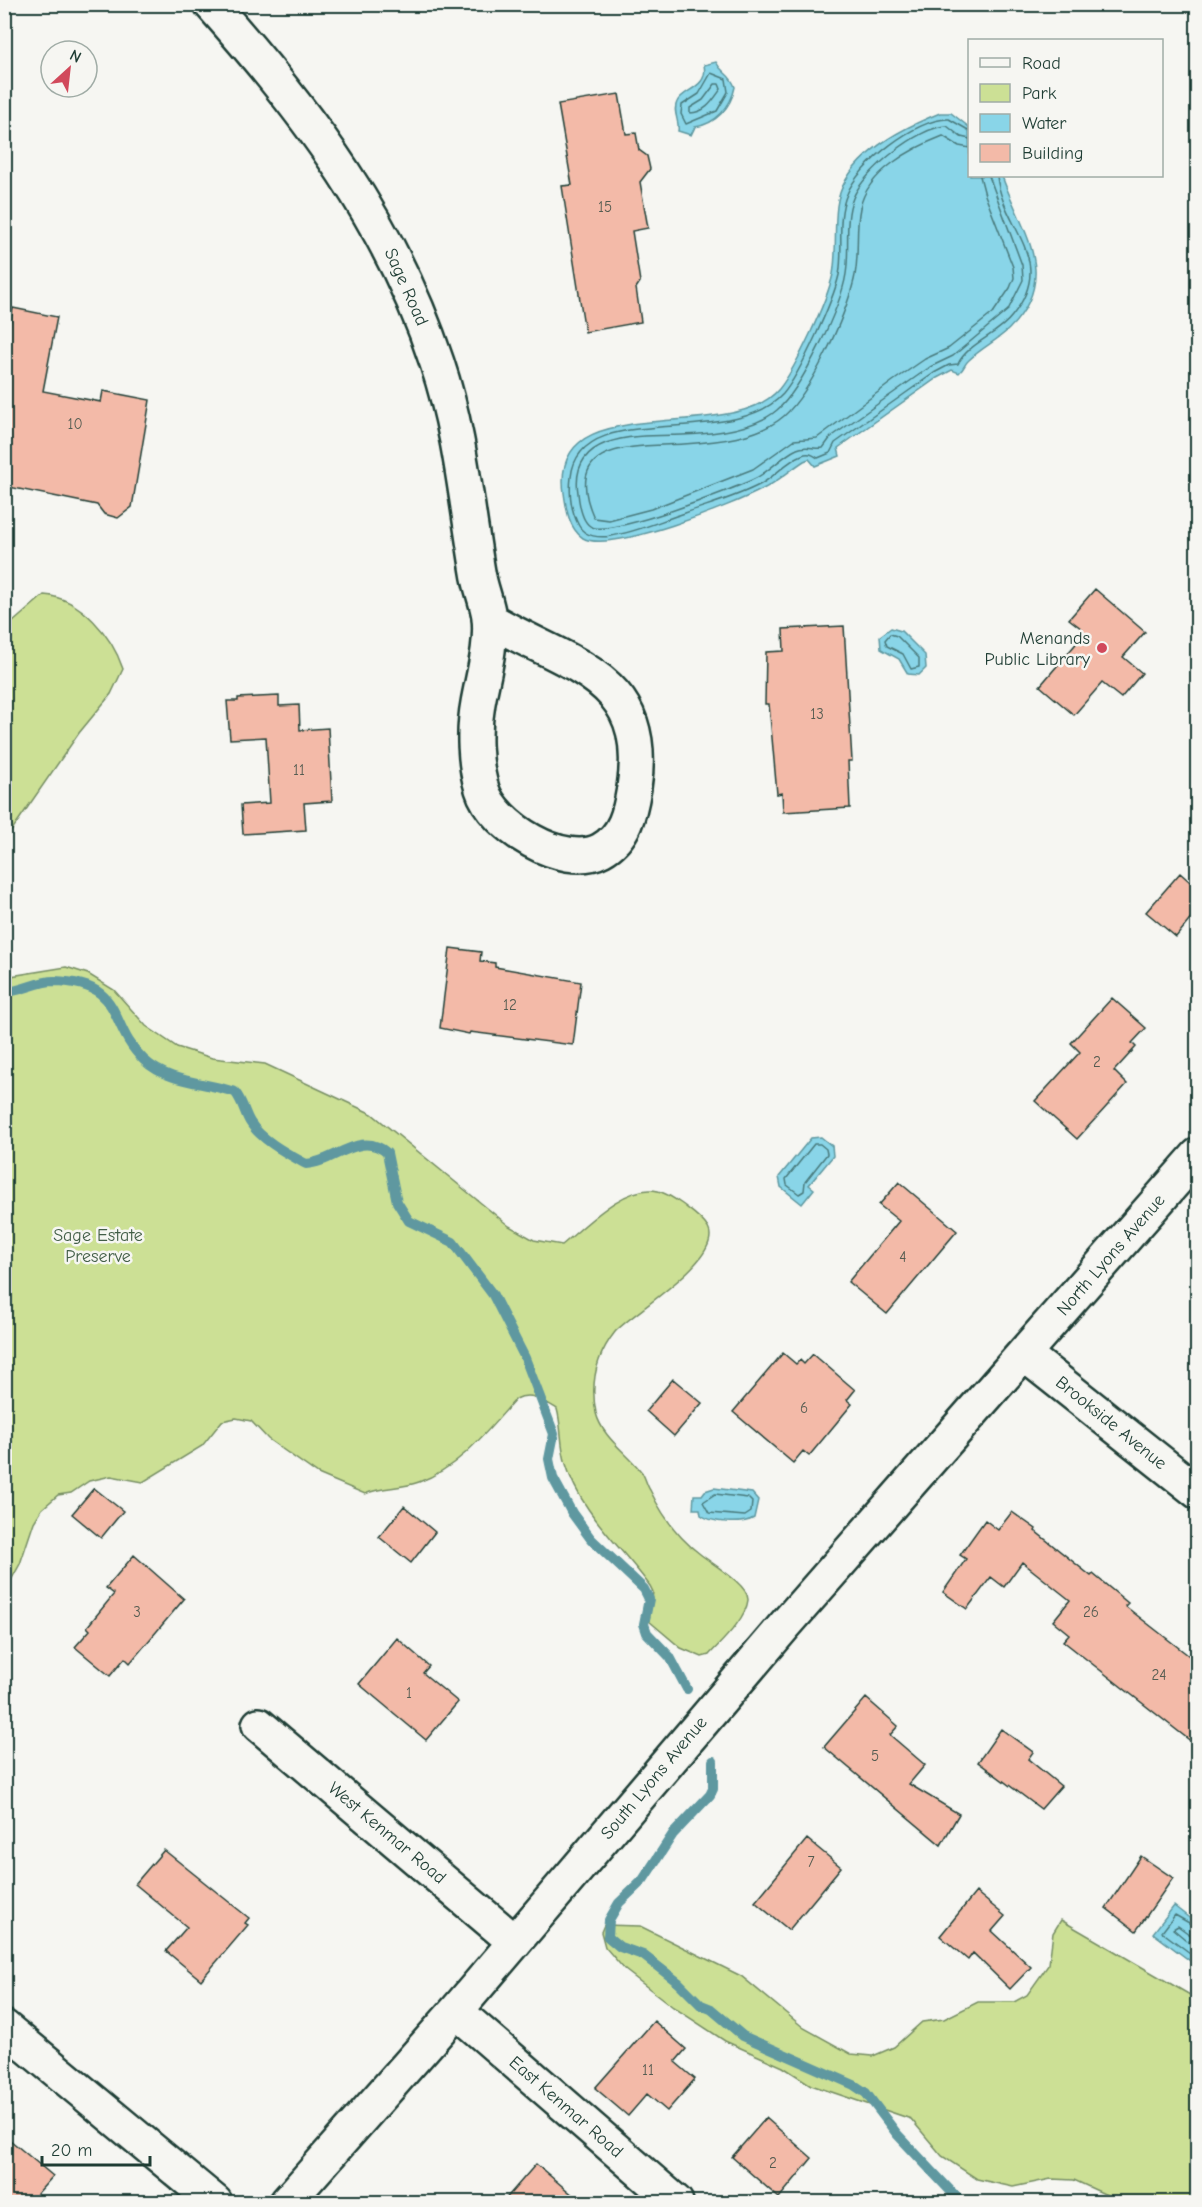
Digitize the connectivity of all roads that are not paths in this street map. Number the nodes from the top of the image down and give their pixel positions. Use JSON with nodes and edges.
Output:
{"nodes":[{"id":1,"x":211,"y":4,"type":"edge"},
{"id":2,"x":489,"y":619,"type":"junction"},
{"id":3,"x":1197,"y":1155,"type":"edge"},
{"id":4,"x":1024,"y":1354,"type":"junction"},
{"id":5,"x":1197,"y":1492,"type":"edge"},
{"id":6,"x":260,"y":1725,"type":"dead end"},
{"id":7,"x":516,"y":1942,"type":"junction"},
{"id":8,"x":456,"y":2011,"type":"junction"},
{"id":9,"x":4,"y":2027,"type":"edge"},
{"id":10,"x":215,"y":2202,"type":"edge"},
{"id":11,"x":286,"y":2202,"type":"edge"},
{"id":12,"x":676,"y":2202,"type":"edge"}],
"edges":[{"from":1,"to":2,"type":"street","name":"Sage Road"},
{"from":2,"to":2,"type":"street","name":"Sage Road"},
{"from":3,"to":4,"type":"street","name":"North Lyons Avenue"},
{"from":4,"to":5,"type":"street","name":"Brookside Avenue"},
{"from":4,"to":7,"type":"street","name":"South Lyons Avenue"},
{"from":6,"to":7,"type":"street","name":"West Kenmar Road"},
{"from":7,"to":8,"type":"street","name":"South Lyons Avenue"},
{"from":8,"to":11,"type":"street","name":"South Lyons Avenue"},
{"from":8,"to":12,"type":"street","name":"East Kenmar Road"},
{"from":9,"to":10,"type":"street"}]}
